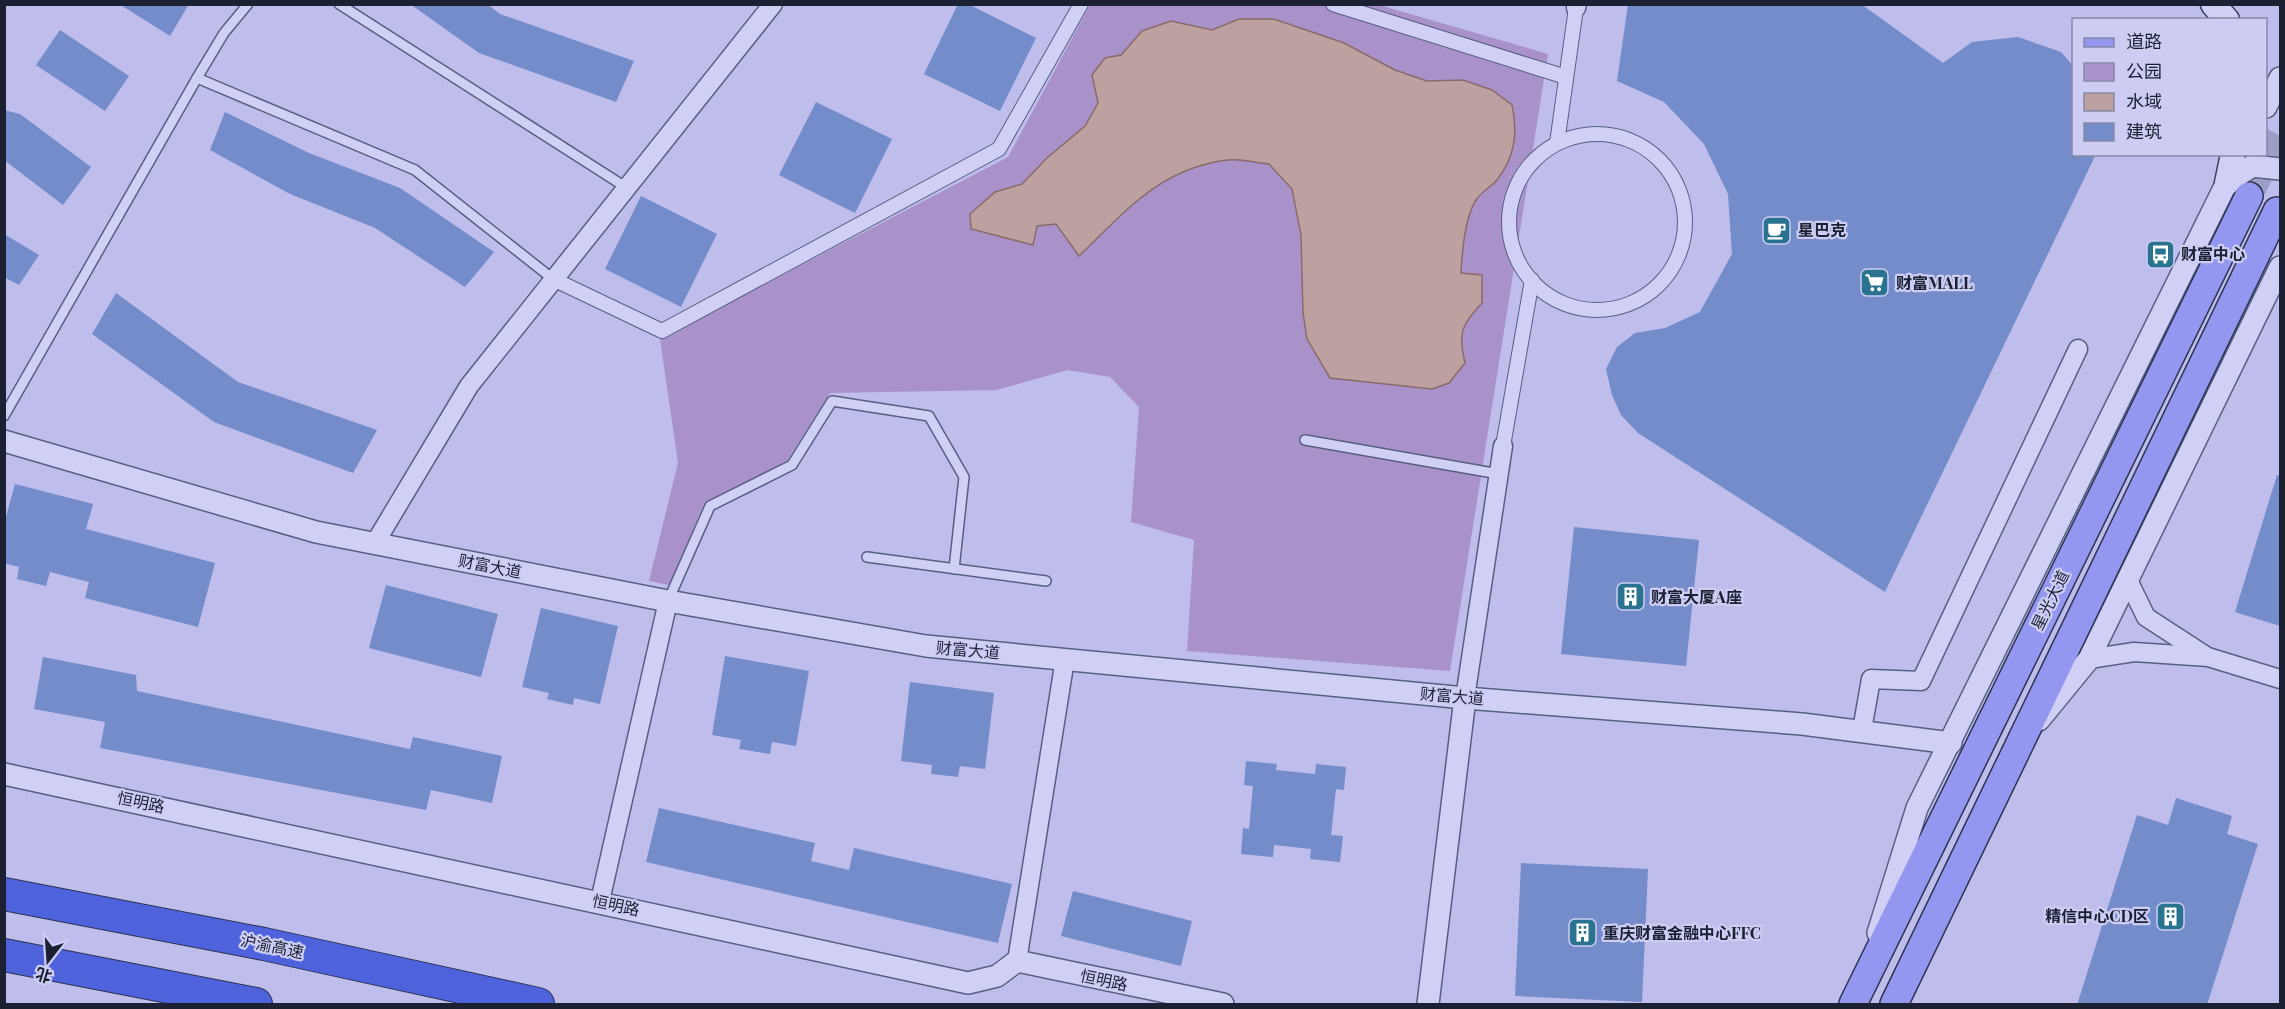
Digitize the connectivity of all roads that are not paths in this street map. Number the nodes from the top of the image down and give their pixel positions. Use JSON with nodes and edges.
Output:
{"nodes":[{"id":1,"x":339,"y":4,"type":"edge"},
{"id":2,"x":773,"y":4,"type":"edge"},
{"id":3,"x":1081,"y":4,"type":"edge"},
{"id":4,"x":1333,"y":4,"type":"edge"},
{"id":5,"x":2213,"y":4,"type":"edge"},
{"id":6,"x":248,"y":5,"type":"edge"},
{"id":7,"x":1577,"y":6,"type":"edge"},
{"id":8,"x":2225,"y":18,"type":"edge"},
{"id":9,"x":1566,"y":77,"type":"junction"},
{"id":10,"x":197,"y":78,"type":"junction"},
{"id":11,"x":2280,"y":78,"type":"edge"},
{"id":12,"x":2267,"y":103,"type":"edge"},
{"id":13,"x":1557,"y":142,"type":"junction"},
{"id":14,"x":2233,"y":156,"type":"edge"},
{"id":15,"x":2241,"y":156,"type":"edge"},
{"id":16,"x":2280,"y":169,"type":"edge"},
{"id":17,"x":627,"y":188,"type":"junction"},
{"id":18,"x":2238,"y":189,"type":"junction"},
{"id":19,"x":2277,"y":211,"type":"dead end"},
{"id":20,"x":2280,"y":267,"type":"edge"},
{"id":21,"x":554,"y":279,"type":"junction"},
{"id":22,"x":1532,"y":280,"type":"junction"},
{"id":23,"x":2078,"y":349,"type":"dead end"},
{"id":24,"x":4,"y":416,"type":"edge"},
{"id":25,"x":1305,"y":440,"type":"dead end"},
{"id":26,"x":4,"y":441,"type":"edge"},
{"id":27,"x":1503,"y":446,"type":"joint"},
{"id":28,"x":1498,"y":474,"type":"junction"},
{"id":29,"x":375,"y":543,"type":"junction"},
{"id":30,"x":867,"y":557,"type":"dead end"},
{"id":31,"x":954,"y":569,"type":"junction"},
{"id":32,"x":2127,"y":578,"type":"junction"},
{"id":33,"x":1046,"y":581,"type":"dead end"},
{"id":34,"x":669,"y":601,"type":"junction"},
{"id":35,"x":2208,"y":657,"type":"junction"},
{"id":36,"x":1065,"y":659,"type":"junction"},
{"id":37,"x":2089,"y":659,"type":"junction"},
{"id":38,"x":2280,"y":680,"type":"edge"},
{"id":39,"x":1465,"y":698,"type":"junction"},
{"id":40,"x":1862,"y":730,"type":"junction"},
{"id":41,"x":1951,"y":742,"type":"junction"},
{"id":42,"x":2019,"y":743,"type":"junction"},
{"id":43,"x":4,"y":774,"type":"edge"},
{"id":44,"x":4,"y":894,"type":"edge"},
{"id":45,"x":600,"y":901,"type":"junction"},
{"id":46,"x":4,"y":955,"type":"edge"},
{"id":47,"x":4,"y":960,"type":"edge"},
{"id":48,"x":1017,"y":962,"type":"junction"},
{"id":49,"x":1867,"y":972,"type":"junction"},
{"id":50,"x":142,"y":1005,"type":"edge"},
{"id":51,"x":256,"y":1005,"type":"edge"},
{"id":52,"x":538,"y":1005,"type":"edge"},
{"id":53,"x":1223,"y":1005,"type":"edge"},
{"id":54,"x":1428,"y":1005,"type":"edge"},
{"id":55,"x":1852,"y":1005,"type":"edge"},
{"id":56,"x":1894,"y":1005,"type":"edge"}],
"edges":[{"from":1,"to":17,"type":"lane"},
{"from":2,"to":17,"type":"street"},
{"from":3,"to":21,"type":"street"},
{"from":4,"to":9,"type":"street"},
{"from":5,"to":8,"type":"main road"},
{"from":6,"to":10,"type":"lane"},
{"from":7,"to":9,"type":"street"},
{"from":9,"to":13,"type":"street"},
{"from":10,"to":21,"type":"lane"},
{"from":10,"to":24,"type":"lane"},
{"from":11,"to":12,"type":"street"},
{"from":13,"to":22,"type":"street"},
{"from":13,"to":22,"type":"street"},
{"from":14,"to":18,"type":"main road"},
{"from":15,"to":18,"type":"street"},
{"from":16,"to":18,"type":"street"},
{"from":17,"to":21,"type":"street"},
{"from":18,"to":41,"type":"street"},
{"from":18,"to":49,"type":"main road","name":"星光大道"},
{"from":19,"to":42,"type":"main road"},
{"from":20,"to":32,"type":"street"},
{"from":21,"to":29,"type":"street"},
{"from":22,"to":27,"type":"street"},
{"from":23,"to":40,"type":"street"},
{"from":25,"to":28,"type":"lane"},
{"from":26,"to":29,"type":"street","name":"财富大道"},
{"from":27,"to":28,"type":"street"},
{"from":28,"to":39,"type":"street"},
{"from":29,"to":34,"type":"street","name":"财富大道"},
{"from":30,"to":31,"type":"lane"},
{"from":31,"to":33,"type":"lane"},
{"from":31,"to":34,"type":"lane"},
{"from":32,"to":35,"type":"street"},
{"from":32,"to":37,"type":"street"},
{"from":34,"to":36,"type":"street","name":"财富大道"},
{"from":34,"to":45,"type":"street"},
{"from":35,"to":37,"type":"street"},
{"from":35,"to":38,"type":"street"},
{"from":36,"to":39,"type":"street","name":"财富大道"},
{"from":36,"to":48,"type":"street"},
{"from":37,"to":42,"type":"street"},
{"from":39,"to":40,"type":"street","name":"财富大道"},
{"from":39,"to":54,"type":"street"},
{"from":40,"to":41,"type":"street","name":"财富大道"},
{"from":41,"to":49,"type":"street"},
{"from":42,"to":56,"type":"main road"},
{"from":43,"to":45,"type":"street","name":"恒明路"},
{"from":44,"to":52,"type":"highway","name":"沪渝高速"},
{"from":45,"to":48,"type":"street","name":"恒明路"},
{"from":46,"to":51,"type":"highway"},
{"from":47,"to":50,"type":"highway"},
{"from":48,"to":53,"type":"street","name":"恒明路"},
{"from":49,"to":55,"type":"main road","name":"星光大道"}]}
